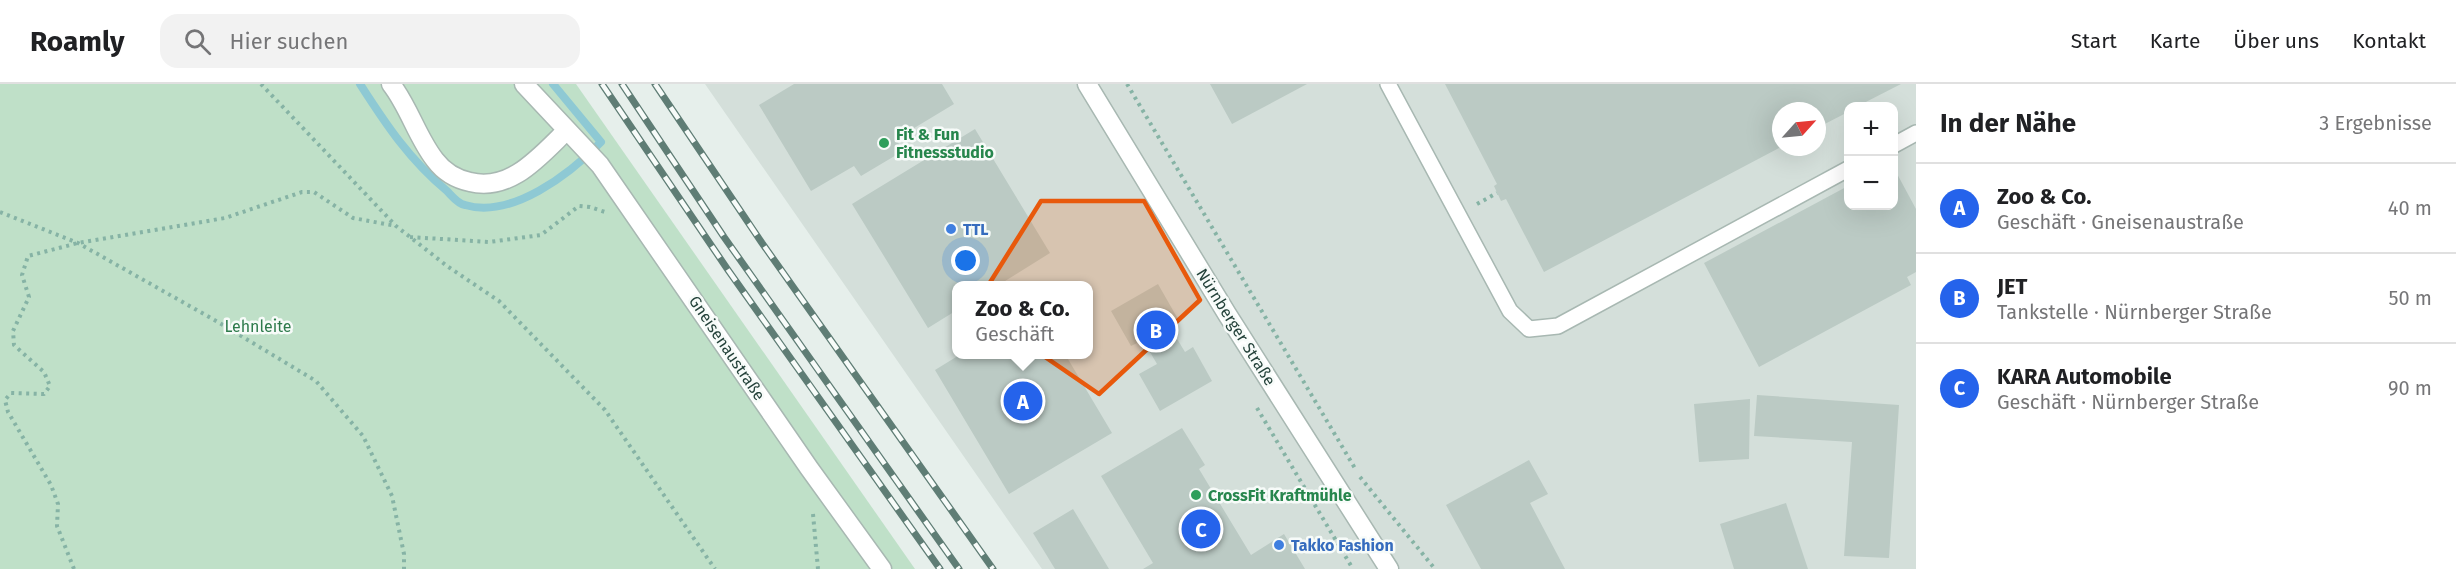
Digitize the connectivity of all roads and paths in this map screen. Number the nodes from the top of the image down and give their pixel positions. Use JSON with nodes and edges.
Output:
{"nodes":[{"id":1,"x":261,"y":84,"type":"edge"},
{"id":2,"x":391,"y":84,"type":"edge"},
{"id":3,"x":524,"y":84,"type":"edge"},
{"id":4,"x":1087,"y":84,"type":"edge"},
{"id":5,"x":1127,"y":84,"type":"edge"},
{"id":6,"x":1389,"y":84,"type":"edge"},
{"id":7,"x":567,"y":130,"type":"junction"},
{"id":8,"x":1916,"y":133,"type":"edge"},
{"id":9,"x":1898,"y":142,"type":"edge"},
{"id":10,"x":1844,"y":172,"type":"edge"},
{"id":11,"x":1497,"y":193,"type":"dead end"},
{"id":12,"x":1474,"y":205,"type":"dead end"},
{"id":13,"x":0,"y":212,"type":"edge"},
{"id":14,"x":642,"y":224,"type":"junction"},
{"id":15,"x":396,"y":226,"type":"junction"},
{"id":16,"x":410,"y":237,"type":"junction"},
{"id":17,"x":78,"y":243,"type":"junction"},
{"id":18,"x":813,"y":513,"type":"dead end"},
{"id":19,"x":74,"y":569,"type":"edge"},
{"id":20,"x":404,"y":569,"type":"edge"},
{"id":21,"x":715,"y":569,"type":"edge"},
{"id":22,"x":818,"y":569,"type":"edge"},
{"id":23,"x":882,"y":569,"type":"edge"},
{"id":24,"x":1389,"y":569,"type":"edge"},
{"id":25,"x":1435,"y":569,"type":"edge"}],
"edges":[{"from":1,"to":15,"type":"path"},
{"from":2,"to":7,"type":"street"},
{"from":3,"to":7,"type":"street","name":"Gneisenaustraße"},
{"from":4,"to":24,"type":"street","name":"Nürnberger Straße"},
{"from":5,"to":25,"type":"path"},
{"from":6,"to":10,"type":"lane"},
{"from":7,"to":14,"type":"street","name":"Gneisenaustraße"},
{"from":8,"to":9,"type":"lane"},
{"from":11,"to":12,"type":"path"},
{"from":13,"to":17,"type":"path"},
{"from":14,"to":16,"type":"path"},
{"from":14,"to":23,"type":"street","name":"Gneisenaustraße"},
{"from":15,"to":16,"type":"path"},
{"from":15,"to":17,"type":"path"},
{"from":16,"to":21,"type":"path"},
{"from":17,"to":19,"type":"path"},
{"from":17,"to":20,"type":"path"},
{"from":18,"to":22,"type":"path"}]}
